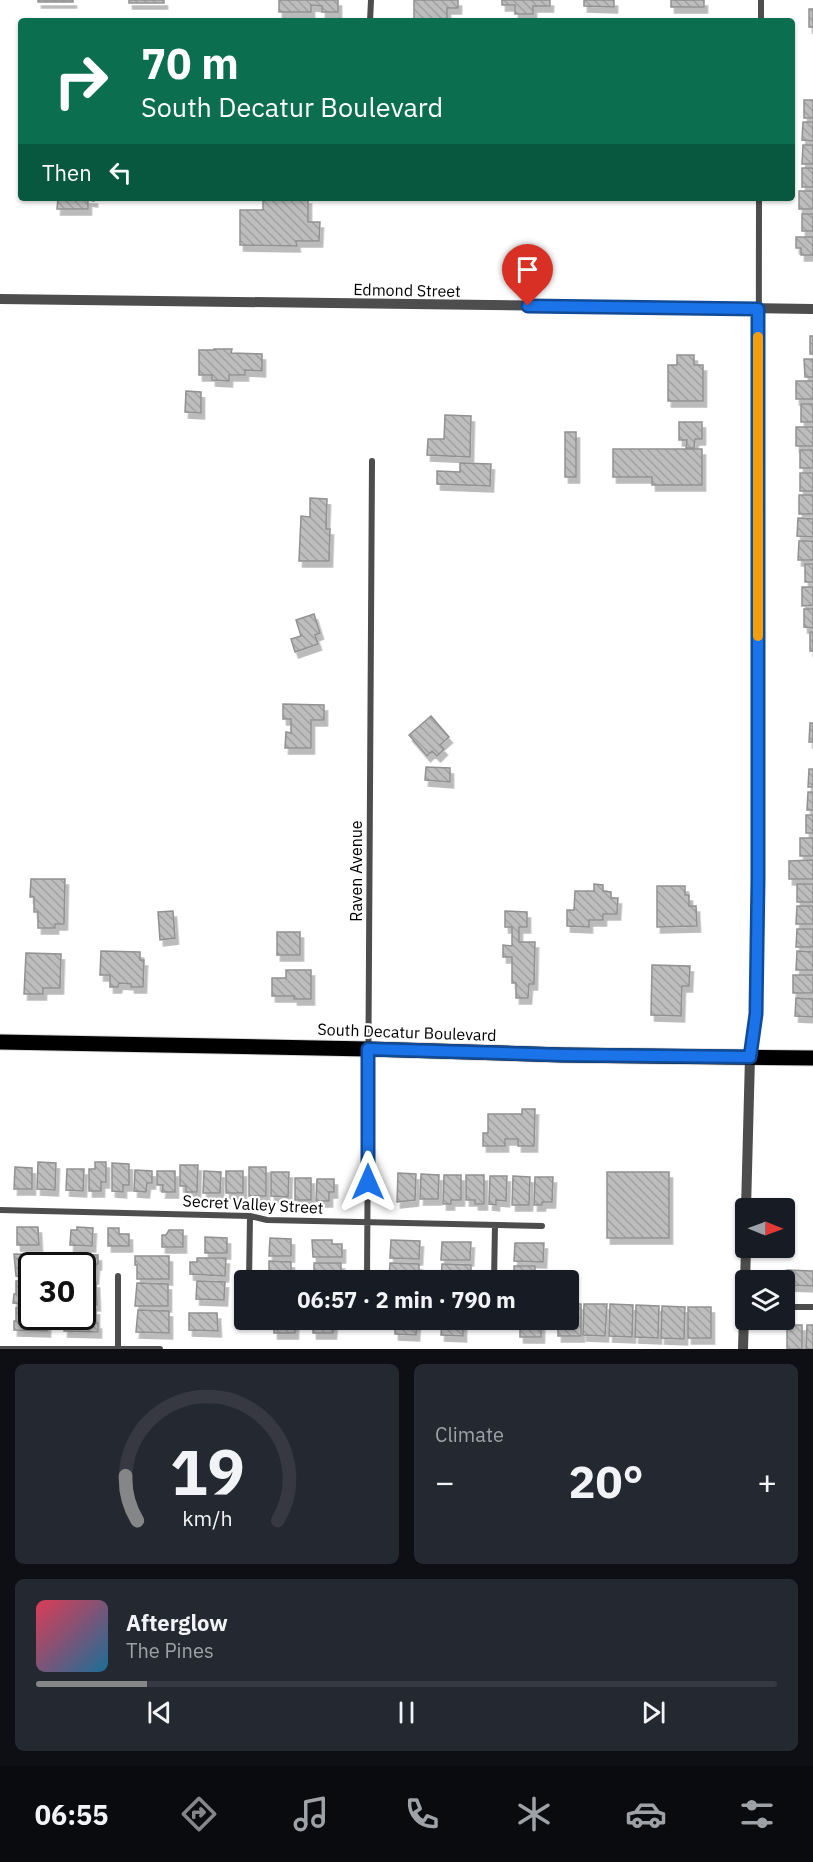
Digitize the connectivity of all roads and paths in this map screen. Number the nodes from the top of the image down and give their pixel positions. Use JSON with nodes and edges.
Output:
{"nodes":[{"id":1,"x":371,"y":0,"type":"edge"},
{"id":2,"x":761,"y":0,"type":"edge"},
{"id":3,"x":370,"y":18,"type":"edge"},
{"id":4,"x":761,"y":18,"type":"edge"},
{"id":5,"x":759,"y":201,"type":"edge"},
{"id":6,"x":0,"y":299,"type":"edge"},
{"id":7,"x":758,"y":309,"type":"junction"},
{"id":8,"x":813,"y":309,"type":"edge"},
{"id":9,"x":372,"y":460,"type":"dead end"},
{"id":10,"x":0,"y":1042,"type":"edge"},
{"id":11,"x":368,"y":1049,"type":"junction"},
{"id":12,"x":750,"y":1057,"type":"junction"},
{"id":13,"x":813,"y":1058,"type":"edge"},
{"id":14,"x":746,"y":1198,"type":"edge"},
{"id":15,"x":0,"y":1210,"type":"edge"},
{"id":16,"x":250,"y":1216,"type":"junction"},
{"id":17,"x":368,"y":1221,"type":"junction"},
{"id":18,"x":495,"y":1225,"type":"junction"},
{"id":19,"x":542,"y":1226,"type":"dead end"},
{"id":20,"x":249,"y":1270,"type":"edge"},
{"id":21,"x":367,"y":1270,"type":"edge"},
{"id":22,"x":494,"y":1270,"type":"edge"},
{"id":23,"x":118,"y":1276,"type":"dead end"},
{"id":24,"x":795,"y":1307,"type":"edge"},
{"id":25,"x":813,"y":1307,"type":"edge"},
{"id":26,"x":744,"y":1330,"type":"edge"},
{"id":27,"x":118,"y":1348,"type":"edge"},
{"id":28,"x":0,"y":1349,"type":"edge"},
{"id":29,"x":160,"y":1349,"type":"edge"},
{"id":30,"x":743,"y":1349,"type":"edge"}],
"edges":[{"from":1,"to":3,"type":"street"},
{"from":2,"to":4,"type":"street"},
{"from":5,"to":7,"type":"street"},
{"from":6,"to":7,"type":"street","name":"Edmond Street"},
{"from":7,"to":8,"type":"street","name":"Edmond Street"},
{"from":7,"to":12,"type":"street"},
{"from":9,"to":11,"type":"street","name":"Raven Avenue"},
{"from":10,"to":11,"type":"main road","name":"South Decatur Boulevard"},
{"from":11,"to":12,"type":"main road","name":"South Decatur Boulevard"},
{"from":11,"to":17,"type":"street","name":"Raven Avenue"},
{"from":12,"to":13,"type":"main road","name":"South Decatur Boulevard"},
{"from":12,"to":14,"type":"street"},
{"from":15,"to":16,"type":"street","name":"Secret Valley Street"},
{"from":16,"to":17,"type":"street","name":"Secret Valley Street"},
{"from":16,"to":20,"type":"street"},
{"from":17,"to":18,"type":"street","name":"Secret Valley Street"},
{"from":17,"to":21,"type":"street","name":"Raven Avenue"},
{"from":18,"to":19,"type":"street","name":"Secret Valley Street"},
{"from":18,"to":22,"type":"street"},
{"from":23,"to":27,"type":"street"},
{"from":24,"to":25,"type":"street"},
{"from":26,"to":30,"type":"street"},
{"from":27,"to":28,"type":"street"},
{"from":27,"to":29,"type":"street"}]}
